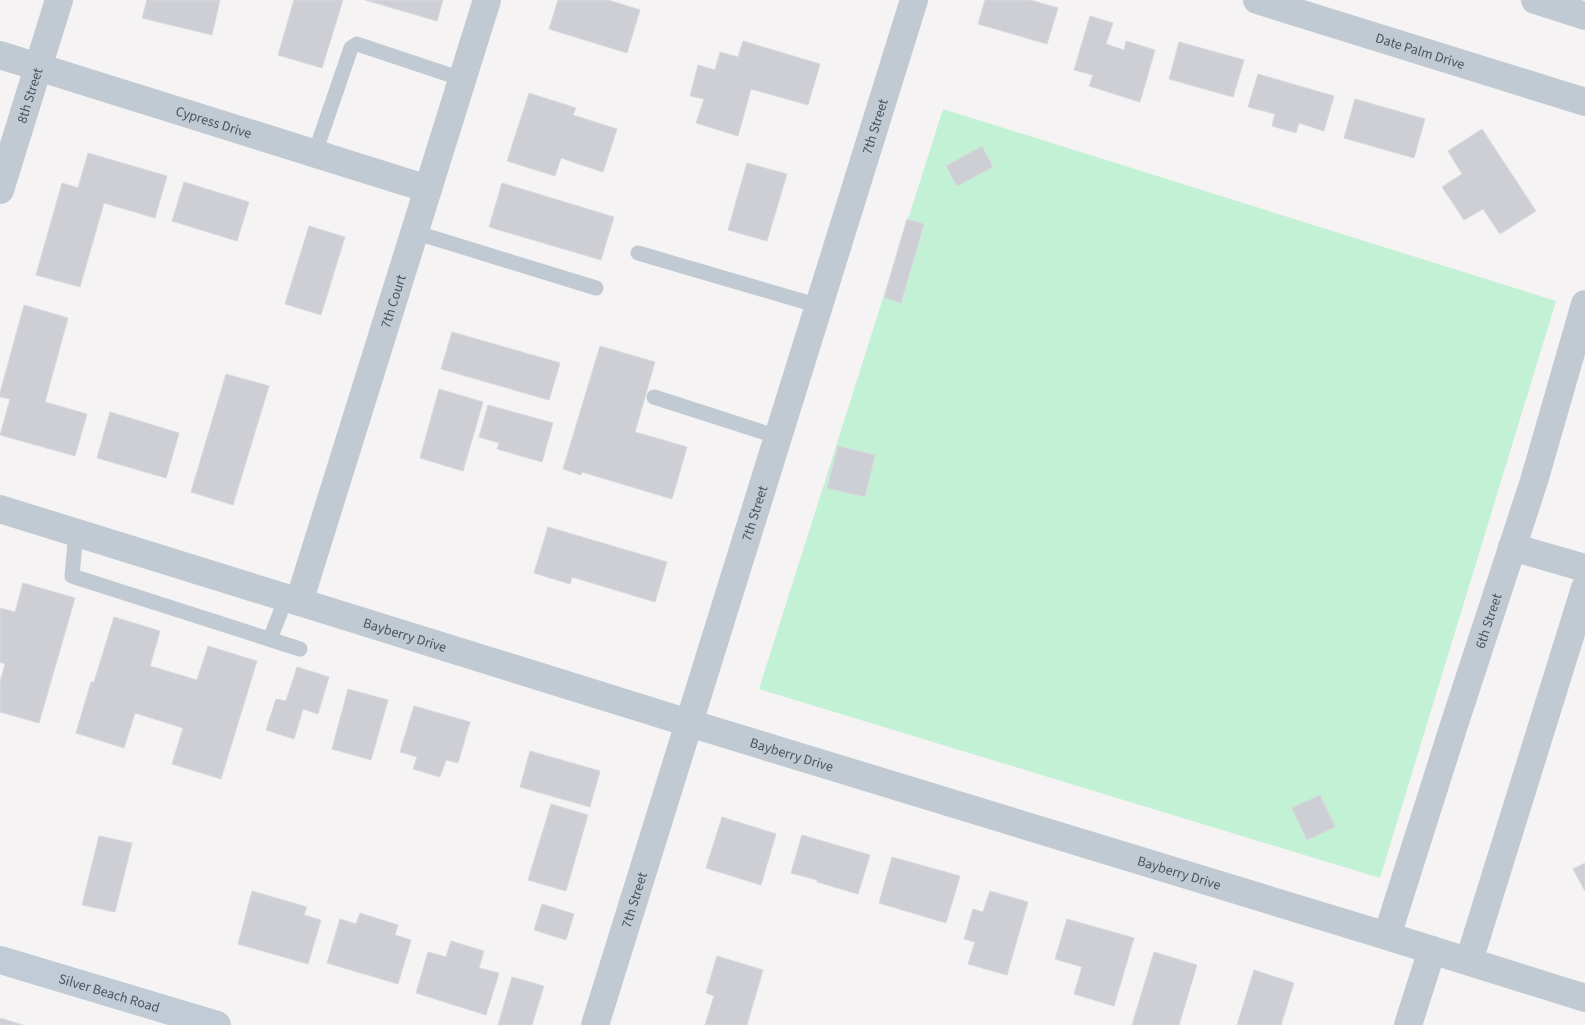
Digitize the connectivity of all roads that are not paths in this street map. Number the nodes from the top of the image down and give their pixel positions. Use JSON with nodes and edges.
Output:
{"nodes":[{"id":1,"x":59,"y":0,"type":"edge"},
{"id":2,"x":487,"y":0,"type":"edge"},
{"id":3,"x":914,"y":0,"type":"edge"},
{"id":4,"x":1257,"y":0,"type":"edge"},
{"id":5,"x":1535,"y":0,"type":"edge"},
{"id":6,"x":1585,"y":16,"type":"edge"},
{"id":7,"x":0,"y":55,"type":"edge"},
{"id":8,"x":38,"y":67,"type":"junction"},
{"id":9,"x":462,"y":79,"type":"junction"},
{"id":10,"x":1585,"y":102,"type":"edge"},
{"id":11,"x":315,"y":154,"type":"junction"},
{"id":12,"x":428,"y":189,"type":"junction"},
{"id":13,"x":0,"y":190,"type":"edge"},
{"id":14,"x":414,"y":232,"type":"junction"},
{"id":15,"x":638,"y":253,"type":"dead end"},
{"id":16,"x":596,"y":288,"type":"dead end"},
{"id":17,"x":1585,"y":304,"type":"edge"},
{"id":18,"x":819,"y":306,"type":"junction"},
{"id":19,"x":654,"y":397,"type":"dead end"},
{"id":20,"x":778,"y":437,"type":"junction"},
{"id":21,"x":0,"y":508,"type":"edge"},
{"id":22,"x":76,"y":532,"type":"junction"},
{"id":23,"x":1512,"y":547,"type":"junction"},
{"id":24,"x":1585,"y":568,"type":"edge"},
{"id":25,"x":1585,"y":588,"type":"edge"},
{"id":26,"x":292,"y":600,"type":"junction"},
{"id":27,"x":270,"y":639,"type":"junction"},
{"id":28,"x":300,"y":649,"type":"dead end"},
{"id":29,"x":689,"y":723,"type":"junction"},
{"id":30,"x":1387,"y":936,"type":"junction"},
{"id":31,"x":1432,"y":950,"type":"junction"},
{"id":32,"x":0,"y":960,"type":"edge"},
{"id":33,"x":1469,"y":961,"type":"junction"},
{"id":34,"x":1585,"y":998,"type":"edge"},
{"id":35,"x":217,"y":1025,"type":"edge"},
{"id":36,"x":595,"y":1025,"type":"edge"},
{"id":37,"x":1408,"y":1025,"type":"edge"}],
"edges":[{"from":1,"to":8,"type":"street","name":"8th Street"},
{"from":2,"to":9,"type":"street","name":"7th Court"},
{"from":3,"to":18,"type":"street","name":"7th Street"},
{"from":4,"to":10,"type":"street","name":"Date Palm Drive"},
{"from":5,"to":6,"type":"street"},
{"from":7,"to":8,"type":"street","name":"Cypress Drive"},
{"from":8,"to":11,"type":"street","name":"Cypress Drive"},
{"from":8,"to":13,"type":"street","name":"8th Street"},
{"from":9,"to":11,"type":"lane"},
{"from":9,"to":12,"type":"street","name":"7th Court"},
{"from":11,"to":12,"type":"street","name":"Cypress Drive"},
{"from":12,"to":14,"type":"street","name":"7th Court"},
{"from":14,"to":16,"type":"lane"},
{"from":14,"to":26,"type":"street","name":"7th Court"},
{"from":15,"to":18,"type":"lane"},
{"from":17,"to":23,"type":"street","name":"6th Street"},
{"from":18,"to":20,"type":"street","name":"7th Street"},
{"from":19,"to":20,"type":"lane"},
{"from":20,"to":29,"type":"street","name":"7th Street"},
{"from":21,"to":22,"type":"street","name":"Bayberry Drive"},
{"from":22,"to":26,"type":"street","name":"Bayberry Drive"},
{"from":22,"to":27,"type":"lane"},
{"from":23,"to":24,"type":"street"},
{"from":23,"to":30,"type":"street","name":"6th Street"},
{"from":25,"to":33,"type":"street"},
{"from":26,"to":27,"type":"lane"},
{"from":26,"to":29,"type":"street","name":"Bayberry Drive"},
{"from":27,"to":28,"type":"lane"},
{"from":29,"to":30,"type":"street","name":"Bayberry Drive"},
{"from":29,"to":36,"type":"street","name":"7th Street"},
{"from":30,"to":31,"type":"street","name":"Bayberry Drive"},
{"from":31,"to":33,"type":"street","name":"Bayberry Drive"},
{"from":31,"to":37,"type":"street"},
{"from":32,"to":35,"type":"street","name":"Silver Beach Road"},
{"from":33,"to":34,"type":"street","name":"Bayberry Drive"}]}
